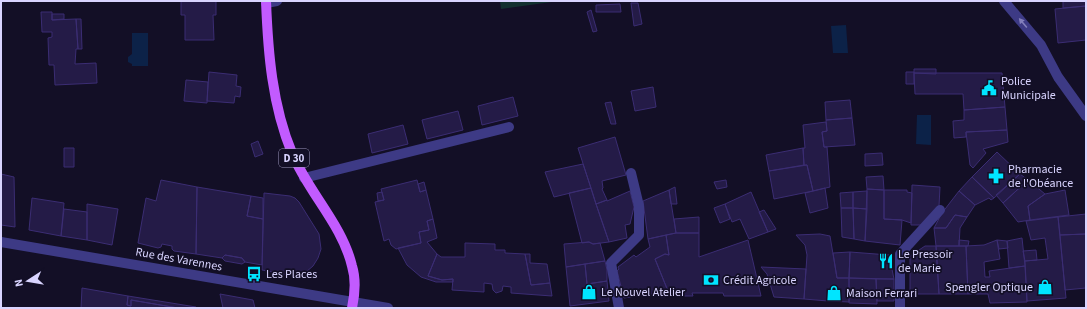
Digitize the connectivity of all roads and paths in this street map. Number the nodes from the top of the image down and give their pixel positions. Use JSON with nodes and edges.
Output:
{"nodes":[{"id":1,"x":278,"y":1,"type":"edge"},
{"id":2,"x":1004,"y":1,"type":"edge"},
{"id":3,"x":266,"y":2,"type":"edge"},
{"id":4,"x":1086,"y":116,"type":"edge"},
{"id":5,"x":509,"y":127,"type":"dead end"},
{"id":6,"x":630,"y":173,"type":"dead end"},
{"id":7,"x":304,"y":178,"type":"junction"},
{"id":8,"x":940,"y":210,"type":"dead end"},
{"id":9,"x":1,"y":242,"type":"edge"},
{"id":10,"x":353,"y":305,"type":"edge"},
{"id":11,"x":388,"y":308,"type":"edge"},
{"id":12,"x":619,"y":308,"type":"edge"},
{"id":13,"x":900,"y":308,"type":"edge"}],
"edges":[{"from":1,"to":3,"type":"street"},
{"from":4,"to":2,"type":"street","one_way":true},
{"from":3,"to":7,"type":"main road","number":"D 30"},
{"from":5,"to":7,"type":"street"},
{"from":6,"to":12,"type":"street"},
{"from":7,"to":10,"type":"main road","number":"D 30"},
{"from":8,"to":13,"type":"street"},
{"from":9,"to":10,"type":"street","name":"Rue des Varennes"},
{"from":10,"to":11,"type":"street","name":"Rue des Varennes"}]}
